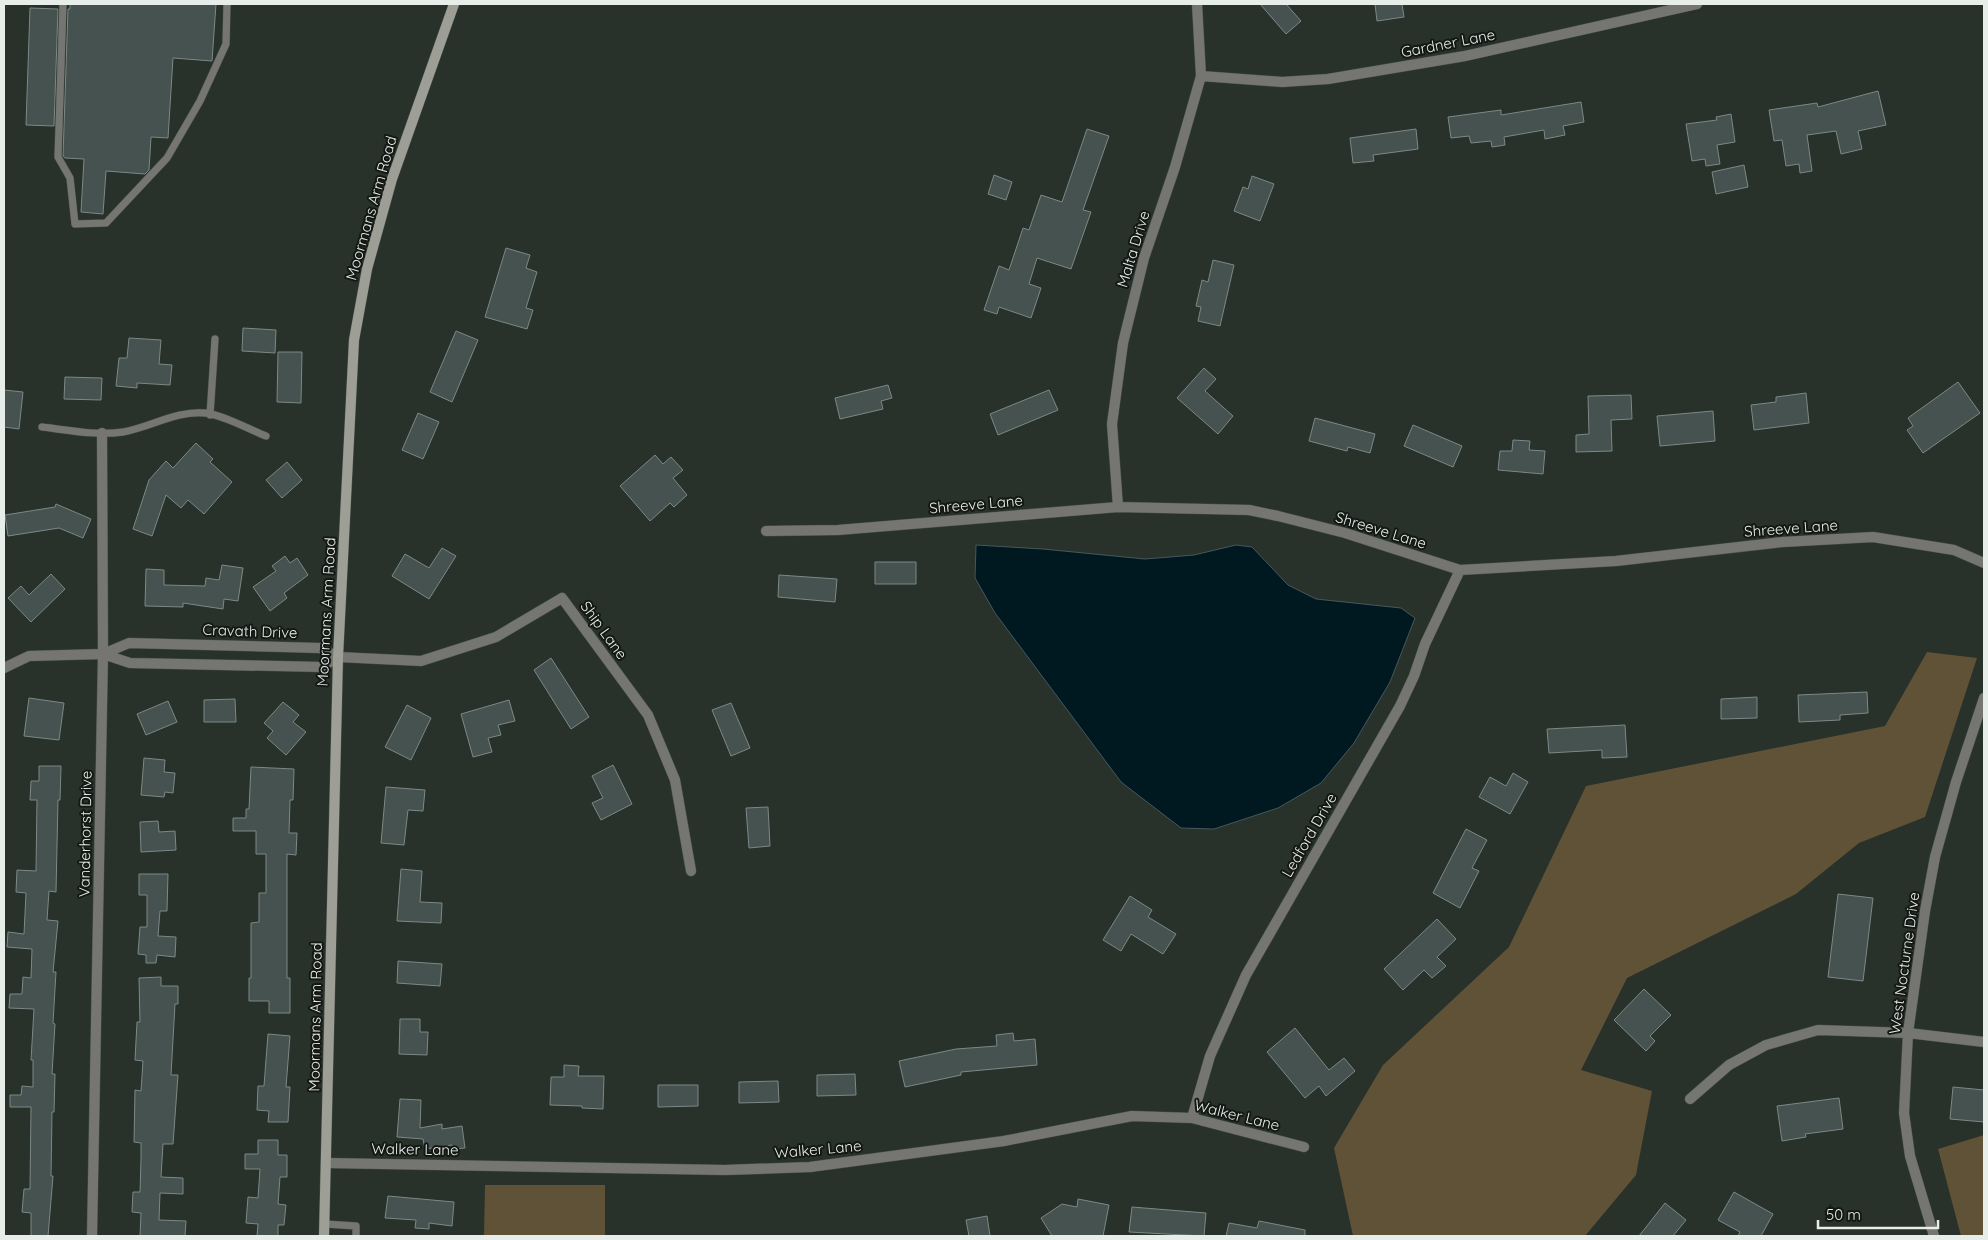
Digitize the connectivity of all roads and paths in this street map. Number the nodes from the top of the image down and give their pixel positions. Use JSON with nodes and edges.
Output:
{"nodes":[{"id":1,"x":63,"y":4,"type":"edge"},
{"id":2,"x":227,"y":4,"type":"edge"},
{"id":3,"x":454,"y":4,"type":"edge"},
{"id":4,"x":1196,"y":4,"type":"edge"},
{"id":5,"x":1697,"y":4,"type":"edge"},
{"id":6,"x":1201,"y":76,"type":"junction"},
{"id":7,"x":215,"y":339,"type":"dead end"},
{"id":8,"x":210,"y":415,"type":"junction"},
{"id":9,"x":42,"y":427,"type":"dead end"},
{"id":10,"x":102,"y":433,"type":"junction"},
{"id":11,"x":266,"y":436,"type":"dead end"},
{"id":12,"x":1118,"y":508,"type":"junction"},
{"id":13,"x":766,"y":531,"type":"dead end"},
{"id":14,"x":1984,"y":562,"type":"edge"},
{"id":15,"x":1460,"y":570,"type":"junction"},
{"id":16,"x":103,"y":654,"type":"junction"},
{"id":17,"x":338,"y":657,"type":"junction"},
{"id":18,"x":4,"y":668,"type":"edge"},
{"id":19,"x":1984,"y":698,"type":"edge"},
{"id":20,"x":691,"y":871,"type":"dead end"},
{"id":21,"x":1908,"y":1034,"type":"junction"},
{"id":22,"x":1984,"y":1042,"type":"edge"},
{"id":23,"x":1690,"y":1100,"type":"dead end"},
{"id":24,"x":1192,"y":1118,"type":"junction"},
{"id":25,"x":1304,"y":1147,"type":"dead end"},
{"id":26,"x":326,"y":1163,"type":"junction"},
{"id":27,"x":325,"y":1224,"type":"junction"},
{"id":28,"x":92,"y":1236,"type":"edge"},
{"id":29,"x":324,"y":1236,"type":"edge"},
{"id":30,"x":356,"y":1236,"type":"edge"},
{"id":31,"x":1934,"y":1236,"type":"edge"}],
"edges":[{"from":1,"to":2,"type":"lane"},
{"from":3,"to":17,"type":"street","name":"Moormans Arm Road"},
{"from":4,"to":6,"type":"street","name":"Malta Drive"},
{"from":5,"to":6,"type":"street","name":"Gardner Lane"},
{"from":6,"to":12,"type":"street","name":"Malta Drive"},
{"from":7,"to":8,"type":"lane"},
{"from":8,"to":10,"type":"lane"},
{"from":8,"to":11,"type":"lane"},
{"from":9,"to":10,"type":"lane"},
{"from":10,"to":16,"type":"street","name":"Vanderhorst Drive"},
{"from":12,"to":13,"type":"street","name":"Shreeve Lane"},
{"from":12,"to":15,"type":"street","name":"Shreeve Lane"},
{"from":14,"to":15,"type":"street","name":"Shreeve Lane"},
{"from":15,"to":24,"type":"street","name":"Ledford Drive"},
{"from":16,"to":17,"type":"street","name":"Cravath Drive"},
{"from":16,"to":17,"type":"street","name":"Cravath Drive"},
{"from":16,"to":18,"type":"street","name":"Cravath Drive"},
{"from":16,"to":28,"type":"street","name":"Vanderhorst Drive"},
{"from":17,"to":20,"type":"street","name":"Ship Lane"},
{"from":17,"to":26,"type":"street","name":"Moormans Arm Road"},
{"from":19,"to":21,"type":"street","name":"West Nocturne Drive"},
{"from":21,"to":22,"type":"street"},
{"from":21,"to":23,"type":"street"},
{"from":21,"to":31,"type":"street","name":"West Nocturne Drive"},
{"from":24,"to":25,"type":"street","name":"Walker Lane"},
{"from":24,"to":26,"type":"street","name":"Walker Lane"},
{"from":26,"to":27,"type":"street","name":"Moormans Arm Road"},
{"from":27,"to":29,"type":"street","name":"Moormans Arm Road"},
{"from":27,"to":30,"type":"lane"}]}
